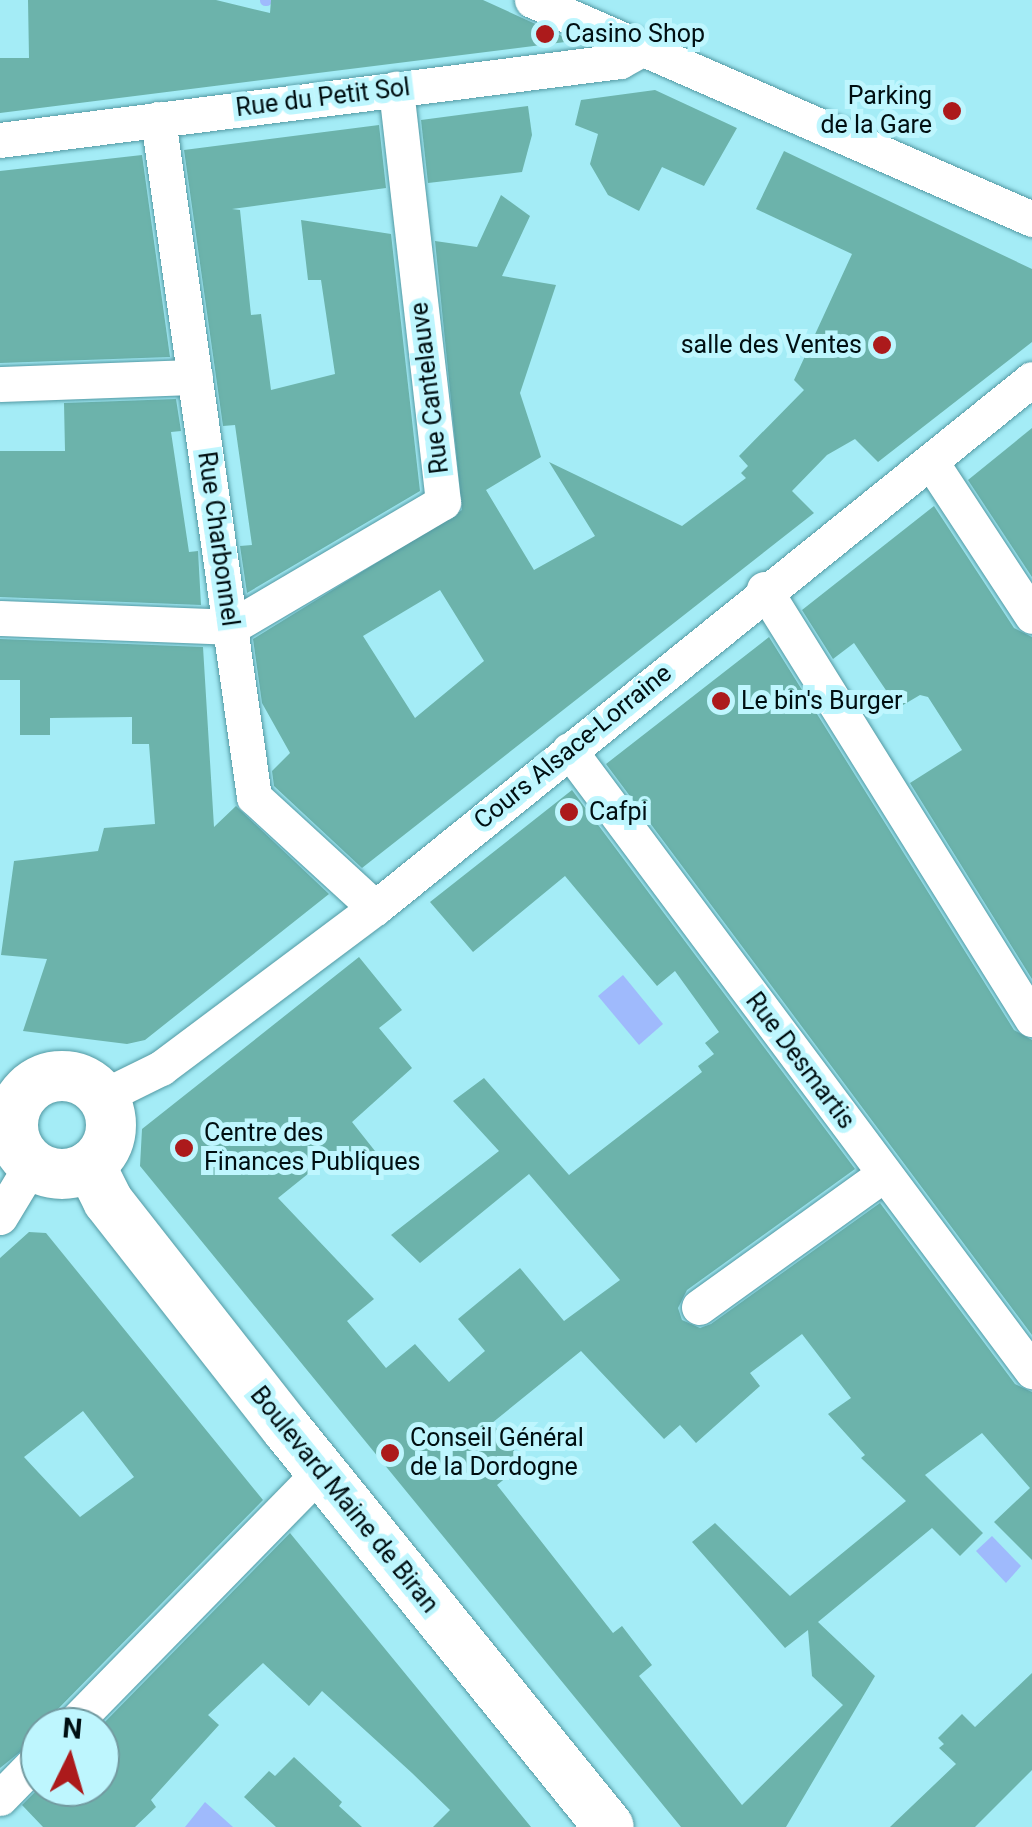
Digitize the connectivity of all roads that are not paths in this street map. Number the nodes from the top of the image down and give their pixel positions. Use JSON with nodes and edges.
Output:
{"nodes":[{"id":1,"x":532,"y":0,"type":"edge"},
{"id":2,"x":642,"y":49,"type":"junction"},
{"id":3,"x":396,"y":89,"type":"junction"},
{"id":4,"x":158,"y":119,"type":"junction"},
{"id":5,"x":0,"y":140,"type":"edge"},
{"id":6,"x":1032,"y":219,"type":"edge"},
{"id":7,"x":195,"y":376,"type":"junction"},
{"id":8,"x":1032,"y":380,"type":"edge"},
{"id":9,"x":0,"y":384,"type":"edge"},
{"id":10,"x":931,"y":462,"type":"junction"},
{"id":11,"x":764,"y":589,"type":"junction"},
{"id":12,"x":1032,"y":616,"type":"edge"},
{"id":13,"x":0,"y":618,"type":"edge"},
{"id":14,"x":230,"y":627,"type":"junction"},
{"id":15,"x":569,"y":750,"type":"junction"},
{"id":16,"x":375,"y":908,"type":"junction"},
{"id":17,"x":1032,"y":1019,"type":"edge"},
{"id":18,"x":11,"y":1091,"type":"edge"},
{"id":19,"x":102,"y":1097,"type":"junction"},
{"id":20,"x":32,"y":1164,"type":"junction"},
{"id":21,"x":90,"y":1166,"type":"junction"},
{"id":22,"x":884,"y":1174,"type":"junction"},
{"id":23,"x":0,"y":1217,"type":"edge"},
{"id":24,"x":699,"y":1307,"type":"dead end"},
{"id":25,"x":1032,"y":1371,"type":"edge"},
{"id":26,"x":321,"y":1471,"type":"junction"},
{"id":27,"x":90,"y":1707,"type":"edge"},
{"id":28,"x":20,"y":1778,"type":"edge"},
{"id":29,"x":0,"y":1798,"type":"edge"},
{"id":30,"x":609,"y":1827,"type":"edge"}],
"edges":[{"from":1,"to":2,"type":"street"},
{"from":2,"to":3,"type":"street","name":"Rue du Petit Sol"},
{"from":2,"to":6,"type":"street"},
{"from":3,"to":4,"type":"street","name":"Rue du Petit Sol"},
{"from":3,"to":14,"type":"street","name":"Rue Cantelauve"},
{"from":4,"to":5,"type":"street","name":"Rue du Petit Sol"},
{"from":4,"to":7,"type":"street","name":"Rue Charbonnel"},
{"from":7,"to":9,"type":"street"},
{"from":7,"to":14,"type":"street","name":"Rue Charbonnel"},
{"from":8,"to":10,"type":"street","name":"Cours Alsace-Lorraine"},
{"from":10,"to":11,"type":"street","name":"Cours Alsace-Lorraine"},
{"from":10,"to":12,"type":"street"},
{"from":11,"to":15,"type":"street","name":"Cours Alsace-Lorraine"},
{"from":11,"to":17,"type":"street"},
{"from":13,"to":14,"type":"street"},
{"from":14,"to":16,"type":"street","name":"Rue Charbonnel"},
{"from":15,"to":16,"type":"street","name":"Cours Alsace-Lorraine"},
{"from":15,"to":22,"type":"street","name":"Rue Desmartis"},
{"from":16,"to":19,"type":"street","name":"Cours Alsace-Lorraine"},
{"from":18,"to":19,"type":"main road"},
{"from":18,"to":20,"type":"main road"},
{"from":19,"to":21,"type":"main road"},
{"from":20,"to":21,"type":"main road"},
{"from":20,"to":23,"type":"street"},
{"from":21,"to":26,"type":"main road","name":"Boulevard Maine de Biran"},
{"from":22,"to":24,"type":"street"},
{"from":22,"to":25,"type":"street","name":"Rue Desmartis"},
{"from":26,"to":27,"type":"street"},
{"from":26,"to":30,"type":"main road","name":"Boulevard Maine de Biran"},
{"from":28,"to":29,"type":"street"}]}
